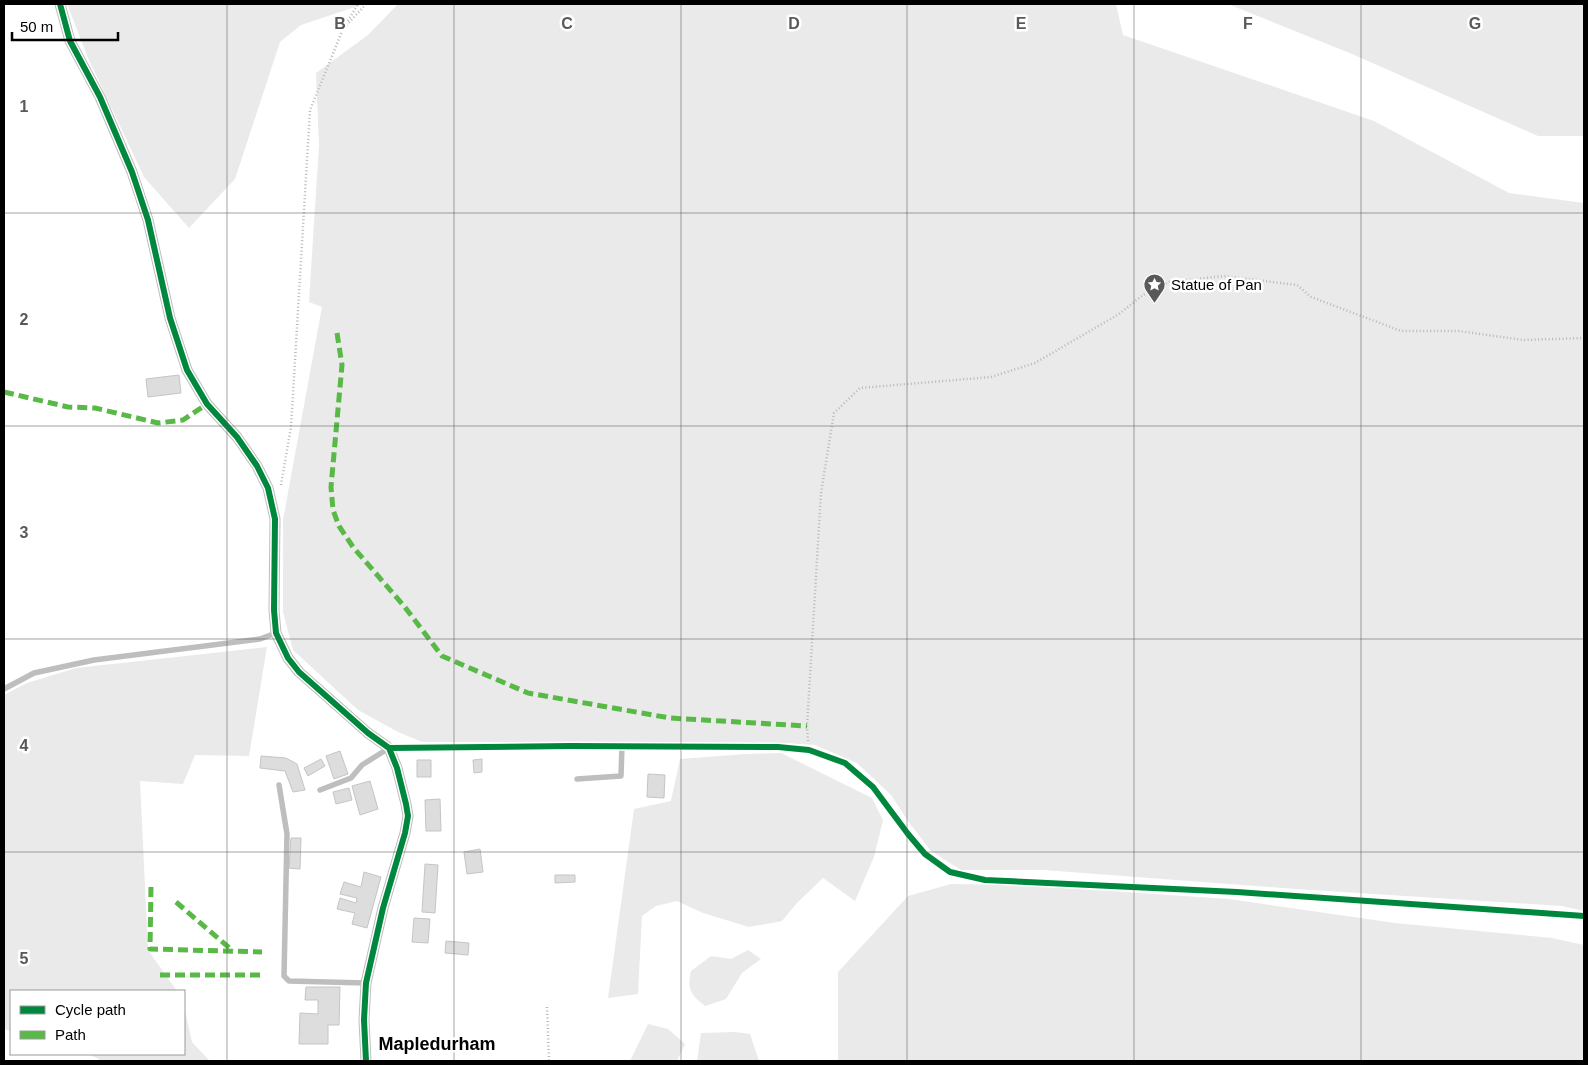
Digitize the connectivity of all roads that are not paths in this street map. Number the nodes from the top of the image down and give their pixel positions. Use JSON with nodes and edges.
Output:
{"nodes":[{"id":1,"x":60,"y":4,"type":"edge"},
{"id":2,"x":276,"y":633,"type":"junction"},
{"id":3,"x":4,"y":689,"type":"edge"},
{"id":4,"x":622,"y":746,"type":"junction"},
{"id":5,"x":389,"y":748,"type":"junction"},
{"id":6,"x":577,"y":778,"type":"dead end"},
{"id":7,"x":279,"y":785,"type":"dead end"},
{"id":8,"x":320,"y":790,"type":"dead end"},
{"id":9,"x":1584,"y":916,"type":"edge"},
{"id":10,"x":366,"y":983,"type":"junction"},
{"id":11,"x":366,"y":1061,"type":"edge"}],
"edges":[{"from":1,"to":2,"type":"street"},
{"from":2,"to":3,"type":"lane"},
{"from":2,"to":5,"type":"street"},
{"from":4,"to":5,"type":"lane"},
{"from":4,"to":6,"type":"lane"},
{"from":4,"to":9,"type":"lane"},
{"from":5,"to":8,"type":"lane"},
{"from":5,"to":10,"type":"street"},
{"from":7,"to":10,"type":"lane"},
{"from":10,"to":11,"type":"street"}]}
